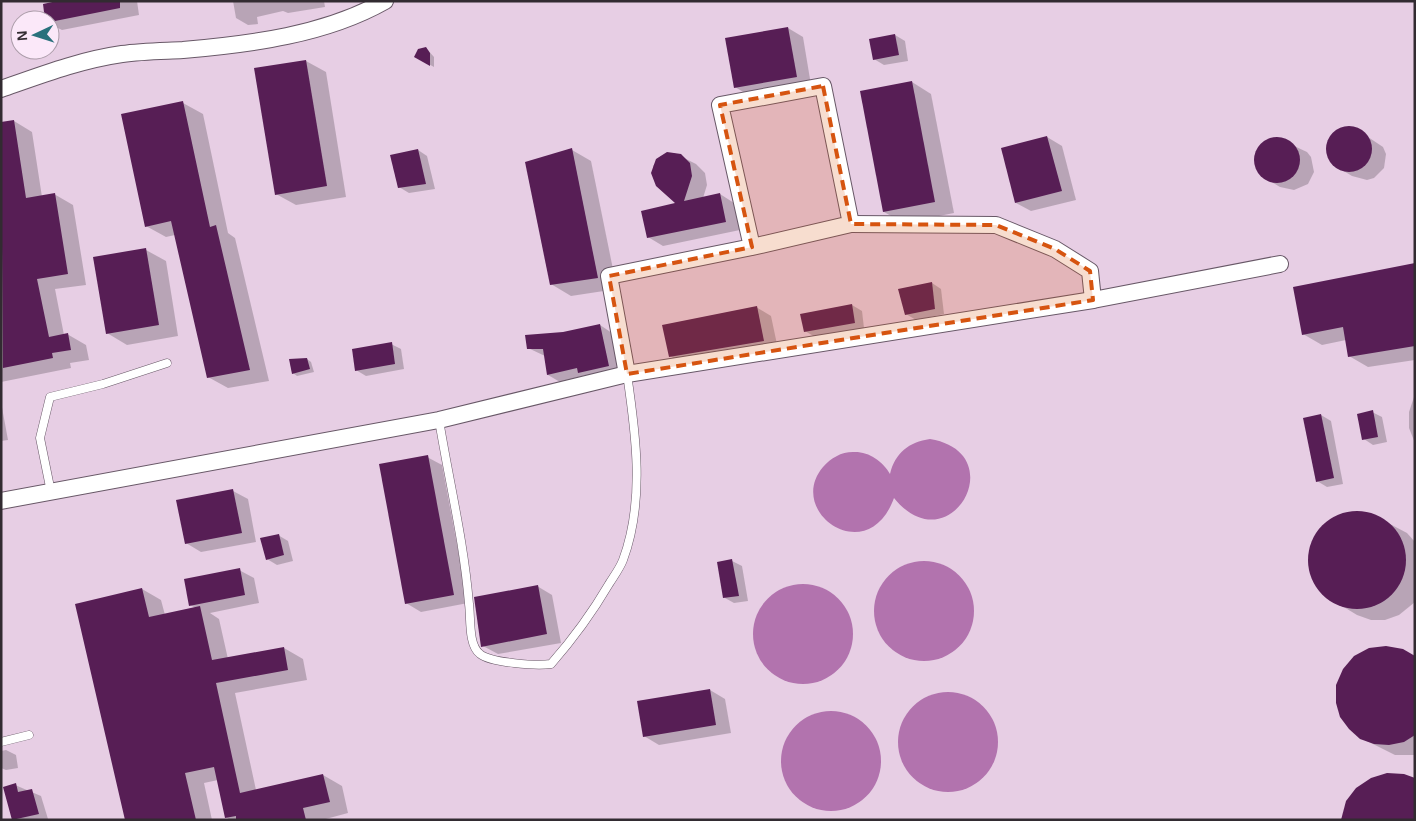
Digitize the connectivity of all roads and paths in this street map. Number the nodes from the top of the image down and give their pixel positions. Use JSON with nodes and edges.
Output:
{"nodes":[{"id":1,"x":385,"y":1,"type":"edge"},
{"id":2,"x":1,"y":89,"type":"edge"},
{"id":3,"x":852,"y":224,"type":"junction"},
{"id":4,"x":752,"y":247,"type":"junction"},
{"id":5,"x":1280,"y":264,"type":"dead end"},
{"id":6,"x":1092,"y":300,"type":"junction"},
{"id":7,"x":168,"y":363,"type":"dead end"},
{"id":8,"x":627,"y":374,"type":"junction"},
{"id":9,"x":439,"y":420,"type":"junction"},
{"id":10,"x":51,"y":492,"type":"junction"},
{"id":11,"x":1,"y":501,"type":"edge"},
{"id":12,"x":29,"y":735,"type":"dead end"},
{"id":13,"x":1,"y":742,"type":"edge"}],
"edges":[{"from":1,"to":2,"type":"street"},
{"from":3,"to":4,"type":"street"},
{"from":3,"to":4,"type":"street"},
{"from":3,"to":6,"type":"street"},
{"from":4,"to":8,"type":"street"},
{"from":5,"to":6,"type":"street"},
{"from":6,"to":8,"type":"street"},
{"from":7,"to":10,"type":"lane"},
{"from":8,"to":9,"type":"street"},
{"from":8,"to":9,"type":"lane"},
{"from":9,"to":10,"type":"street"},
{"from":10,"to":11,"type":"street"},
{"from":12,"to":13,"type":"lane"}]}
